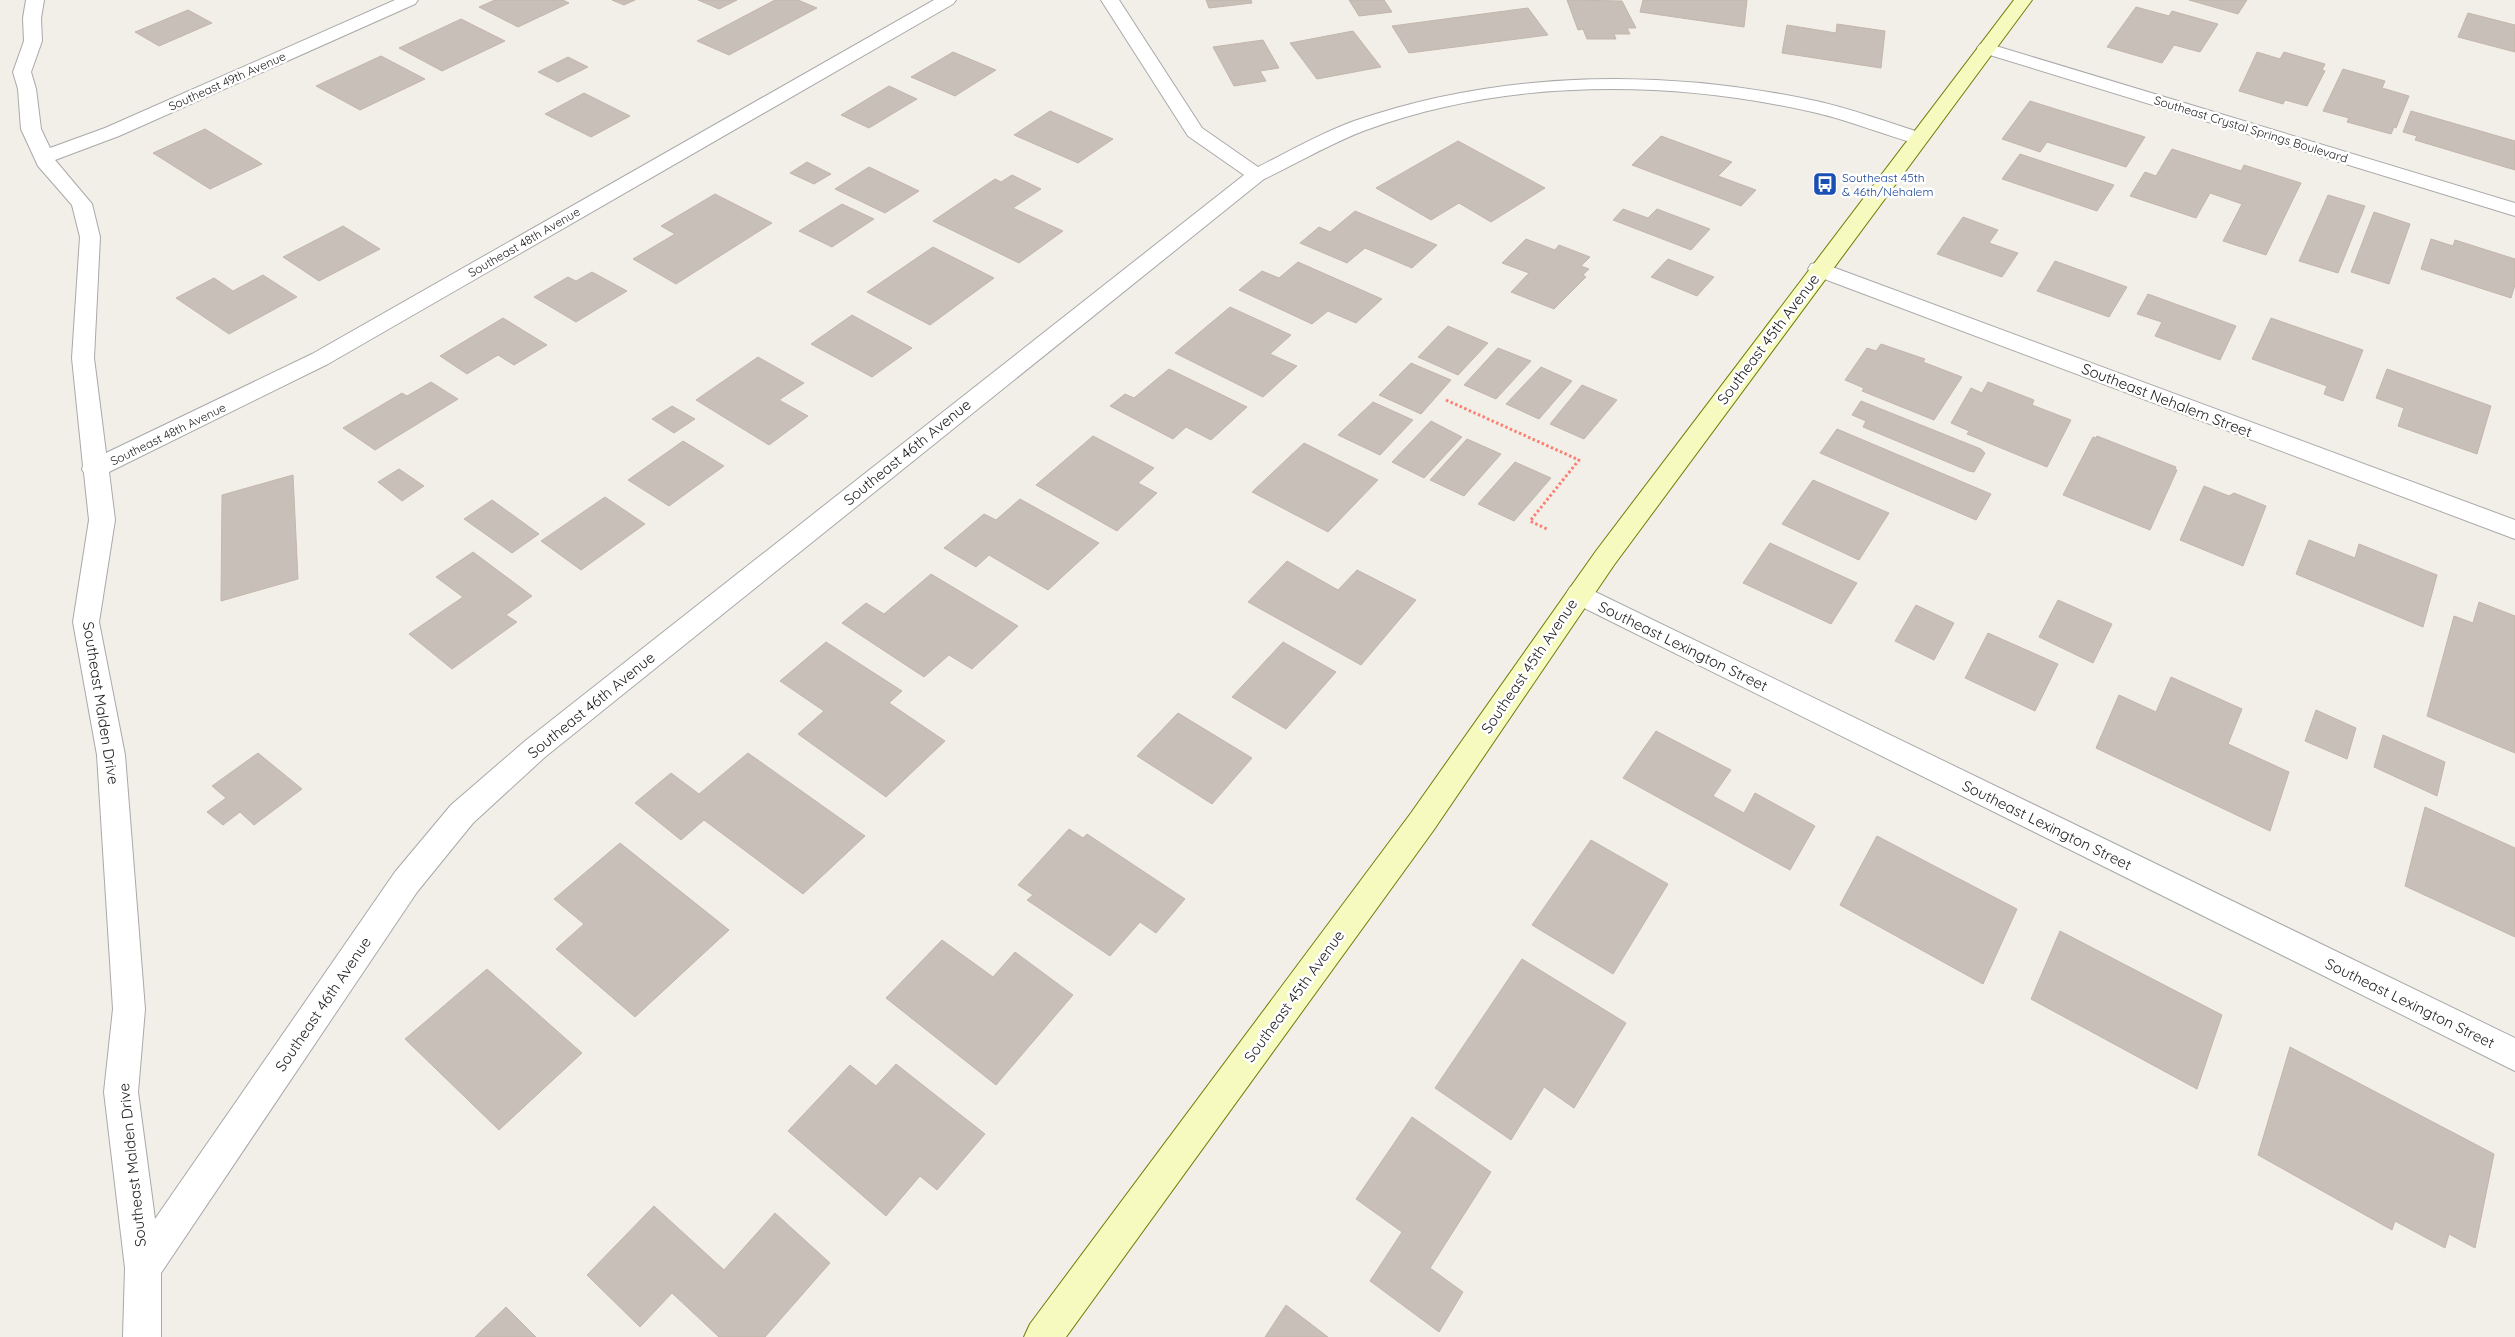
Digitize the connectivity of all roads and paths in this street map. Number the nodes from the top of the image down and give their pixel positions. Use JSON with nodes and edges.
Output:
{"nodes":[{"id":1,"x":35,"y":0,"type":"edge"},
{"id":2,"x":408,"y":0,"type":"edge"},
{"id":3,"x":947,"y":0,"type":"edge"},
{"id":4,"x":1110,"y":0,"type":"edge"},
{"id":5,"x":2023,"y":0,"type":"edge"},
{"id":6,"x":1986,"y":48,"type":"junction"},
{"id":7,"x":1918,"y":138,"type":"junction"},
{"id":8,"x":44,"y":157,"type":"junction"},
{"id":9,"x":1257,"y":175,"type":"junction"},
{"id":10,"x":2515,"y":210,"type":"edge"},
{"id":11,"x":1819,"y":269,"type":"junction"},
{"id":12,"x":1446,"y":400,"type":"dead end"},
{"id":13,"x":94,"y":469,"type":"junction"},
{"id":14,"x":1547,"y":529,"type":"dead end"},
{"id":15,"x":2515,"y":530,"type":"edge"},
{"id":16,"x":1578,"y":594,"type":"junction"},
{"id":17,"x":2515,"y":1055,"type":"edge"},
{"id":18,"x":143,"y":1268,"type":"junction"},
{"id":19,"x":142,"y":1337,"type":"edge"},
{"id":20,"x":1043,"y":1337,"type":"edge"}],
"edges":[{"from":1,"to":8,"type":"street","name":"Southeast Malden Drive"},
{"from":2,"to":8,"type":"street","name":"Southeast 49th Avenue"},
{"from":3,"to":13,"type":"street","name":"Southeast 48th Avenue"},
{"from":4,"to":9,"type":"street"},
{"from":5,"to":6,"type":"street","name":"Southeast 45th Avenue"},
{"from":6,"to":7,"type":"street","name":"Southeast 45th Avenue"},
{"from":6,"to":10,"type":"street","name":"Southeast Crystal Springs Boulevard"},
{"from":7,"to":9,"type":"street","name":"Southeast 46th Avenue"},
{"from":7,"to":11,"type":"street","name":"Southeast 45th Avenue"},
{"from":8,"to":13,"type":"street","name":"Southeast Malden Drive"},
{"from":9,"to":18,"type":"street","name":"Southeast 46th Avenue"},
{"from":11,"to":15,"type":"street","name":"Southeast Nehalem Street"},
{"from":11,"to":16,"type":"street","name":"Southeast 45th Avenue"},
{"from":12,"to":14,"type":"path"},
{"from":13,"to":18,"type":"street","name":"Southeast Malden Drive"},
{"from":16,"to":17,"type":"street","name":"Southeast Lexington Street"},
{"from":16,"to":20,"type":"street","name":"Southeast 45th Avenue"},
{"from":18,"to":19,"type":"street","name":"Southeast Malden Drive"}]}
